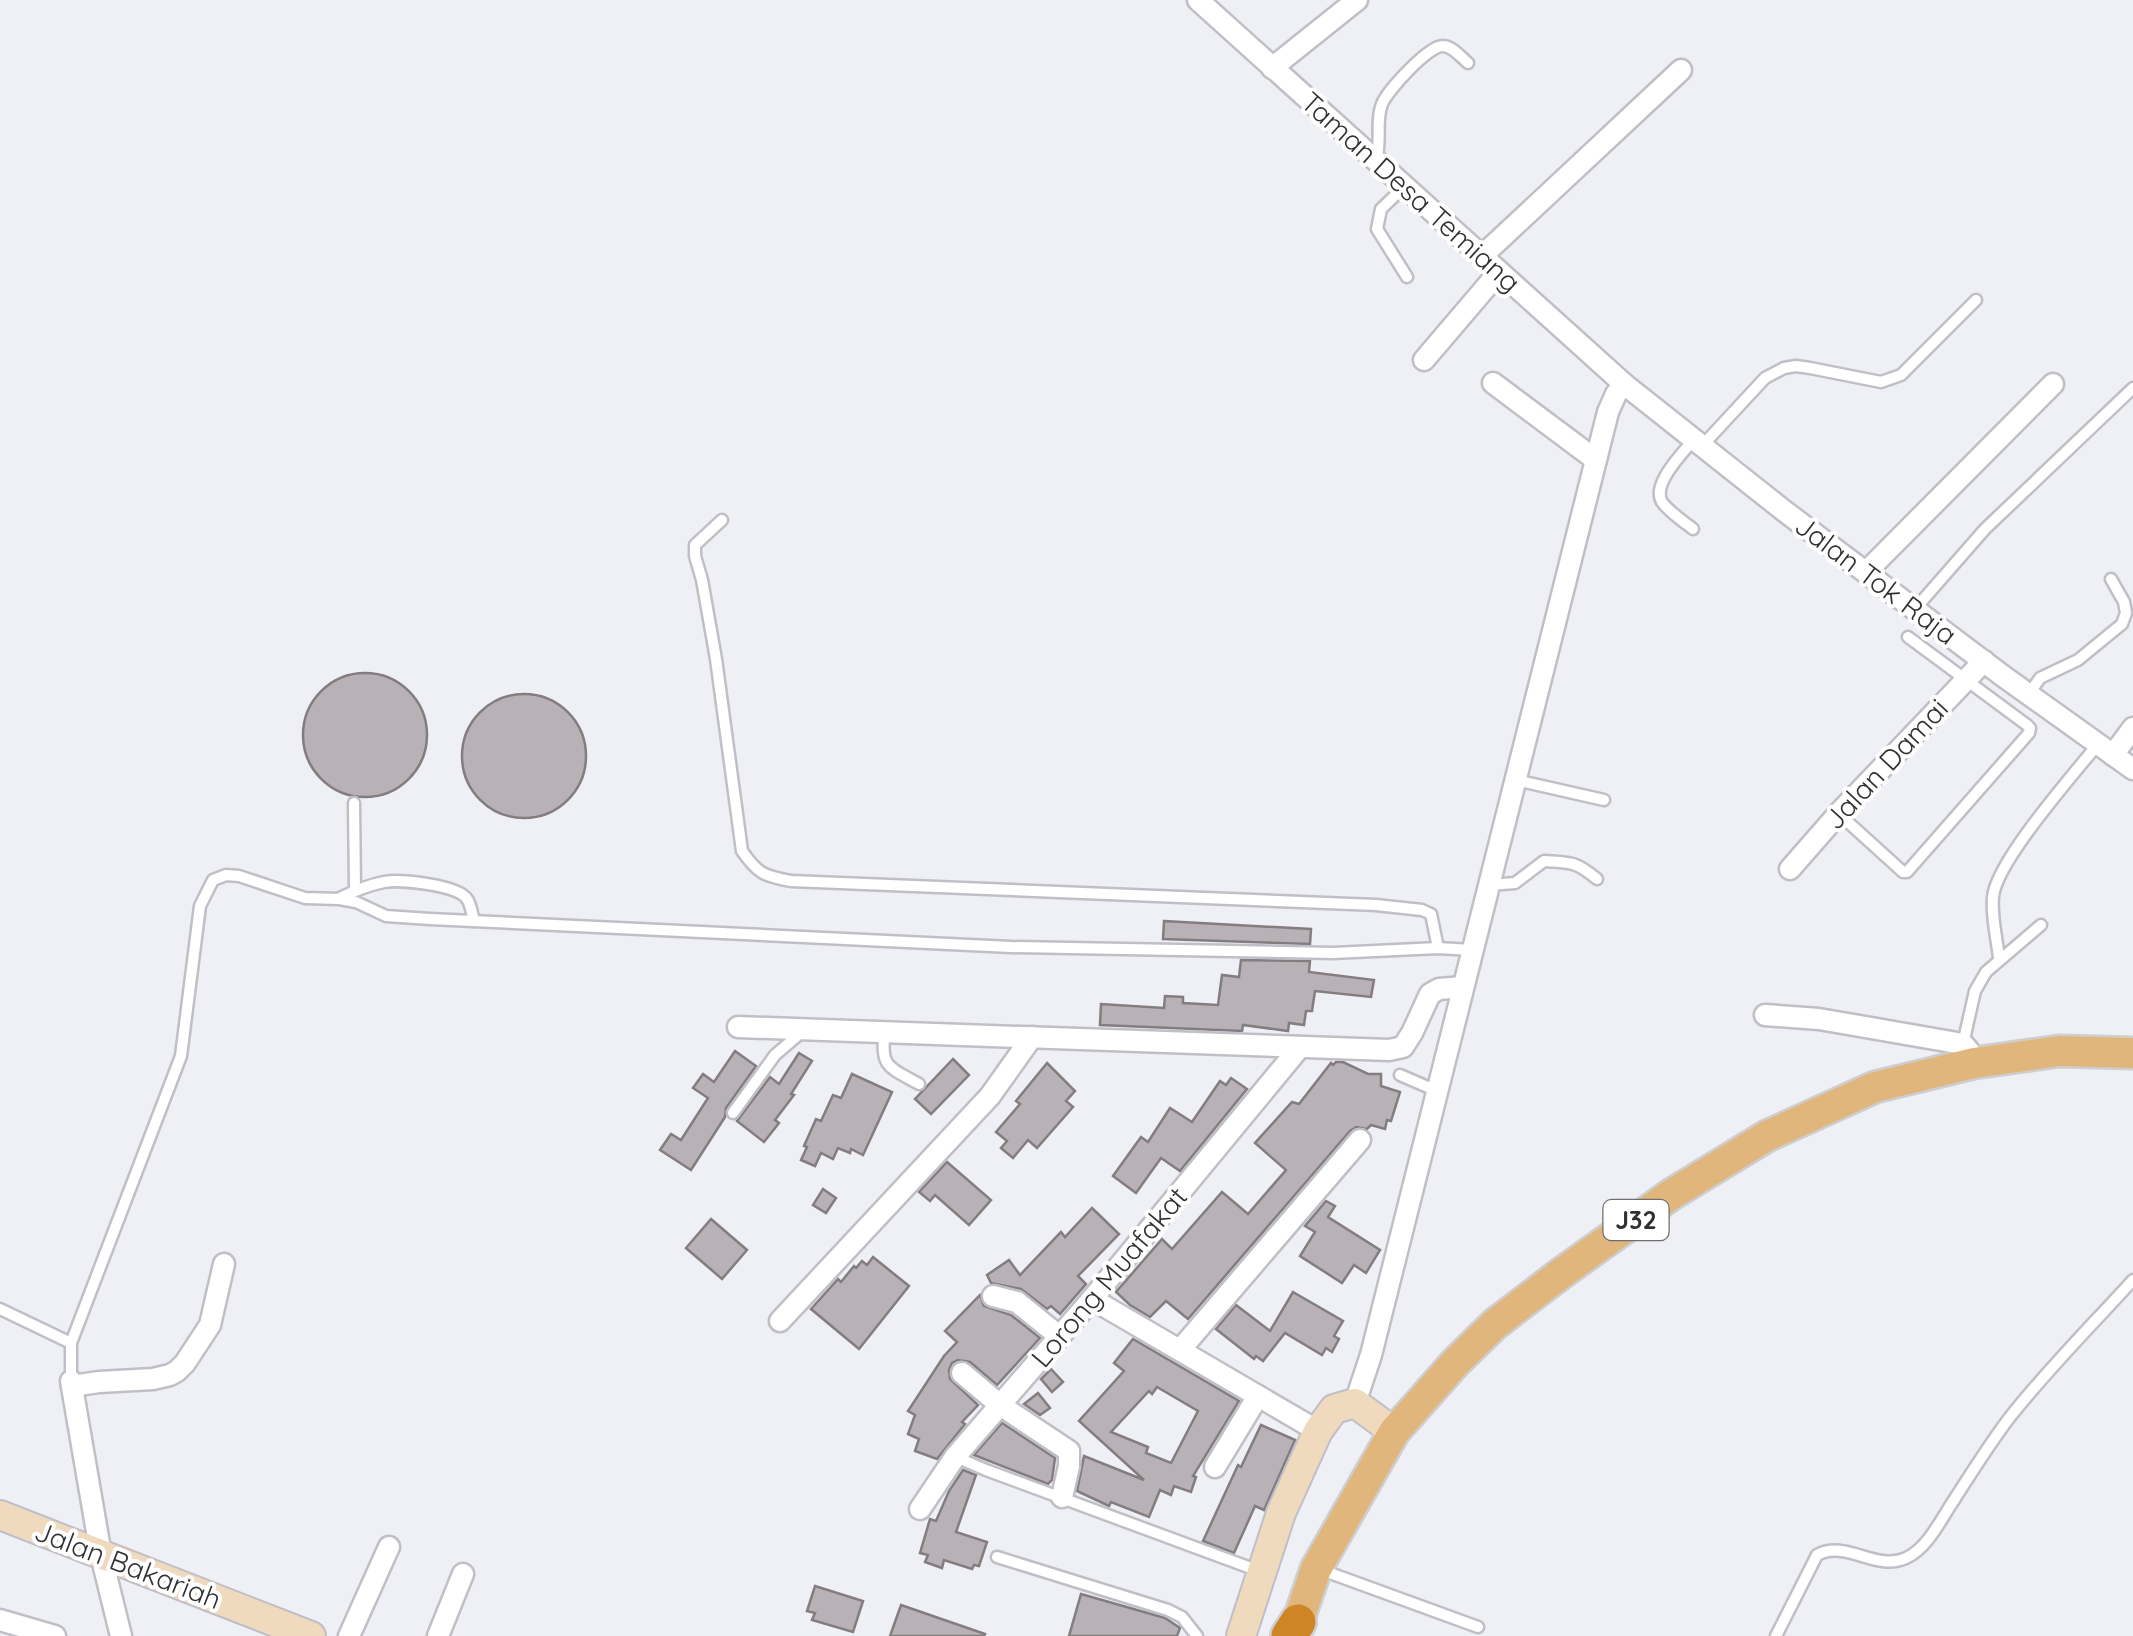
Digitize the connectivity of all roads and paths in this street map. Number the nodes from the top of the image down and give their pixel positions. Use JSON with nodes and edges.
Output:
{"nodes":[{"id":1,"x":1357,"y":0,"type":"edge"},
{"id":2,"x":1204,"y":2,"type":"edge"},
{"id":3,"x":1468,"y":63,"type":"dead end"},
{"id":4,"x":1272,"y":68,"type":"junction"},
{"id":5,"x":1681,"y":70,"type":"dead end"},
{"id":6,"x":1376,"y":161,"type":"junction"},
{"id":7,"x":1404,"y":186,"type":"junction"},
{"id":8,"x":1482,"y":256,"type":"junction"},
{"id":9,"x":1499,"y":272,"type":"junction"},
{"id":10,"x":1407,"y":278,"type":"dead end"},
{"id":11,"x":1976,"y":300,"type":"dead end"},
{"id":12,"x":1424,"y":360,"type":"dead end"},
{"id":13,"x":1493,"y":383,"type":"dead end"},
{"id":14,"x":1624,"y":384,"type":"junction"},
{"id":15,"x":2053,"y":384,"type":"dead end"},
{"id":16,"x":2133,"y":388,"type":"edge"},
{"id":17,"x":1698,"y":442,"type":"junction"},
{"id":18,"x":1596,"y":460,"type":"junction"},
{"id":19,"x":722,"y":520,"type":"dead end"},
{"id":20,"x":1693,"y":530,"type":"dead end"},
{"id":21,"x":1866,"y":572,"type":"junction"},
{"id":22,"x":2112,"y":579,"type":"dead end"},
{"id":23,"x":1915,"y":609,"type":"junction"},
{"id":24,"x":1908,"y":637,"type":"dead end"},
{"id":25,"x":1984,"y":661,"type":"junction"},
{"id":26,"x":1967,"y":680,"type":"junction"},
{"id":27,"x":2028,"y":694,"type":"junction"},
{"id":28,"x":2133,"y":728,"type":"edge"},
{"id":29,"x":2106,"y":750,"type":"junction"},
{"id":30,"x":2133,"y":768,"type":"edge"},
{"id":31,"x":1516,"y":780,"type":"junction"},
{"id":32,"x":1604,"y":800,"type":"dead end"},
{"id":33,"x":354,"y":802,"type":"dead end"},
{"id":34,"x":1838,"y":814,"type":"junction"},
{"id":35,"x":1790,"y":869,"type":"dead end"},
{"id":36,"x":1597,"y":880,"type":"dead end"},
{"id":37,"x":1489,"y":885,"type":"junction"},
{"id":38,"x":355,"y":890,"type":"junction"},
{"id":39,"x":339,"y":898,"type":"junction"},
{"id":40,"x":474,"y":921,"type":"junction"},
{"id":41,"x":2042,"y":924,"type":"dead end"},
{"id":42,"x":1438,"y":948,"type":"junction"},
{"id":43,"x":1473,"y":950,"type":"junction"},
{"id":44,"x":1999,"y":958,"type":"junction"},
{"id":45,"x":1464,"y":988,"type":"junction"},
{"id":46,"x":1765,"y":1014,"type":"dead end"},
{"id":47,"x":738,"y":1027,"type":"dead end"},
{"id":48,"x":806,"y":1030,"type":"junction"},
{"id":49,"x":886,"y":1032,"type":"junction"},
{"id":50,"x":1032,"y":1038,"type":"junction"},
{"id":51,"x":1300,"y":1047,"type":"junction"},
{"id":52,"x":1968,"y":1053,"type":"junction"},
{"id":53,"x":2133,"y":1053,"type":"edge"},
{"id":54,"x":1400,"y":1075,"type":"dead end"},
{"id":55,"x":919,"y":1084,"type":"dead end"},
{"id":56,"x":1437,"y":1091,"type":"junction"},
{"id":57,"x":733,"y":1113,"type":"dead end"},
{"id":58,"x":1360,"y":1140,"type":"dead end"},
{"id":59,"x":224,"y":1264,"type":"dead end"},
{"id":60,"x":2133,"y":1280,"type":"edge"},
{"id":61,"x":993,"y":1296,"type":"dead end"},
{"id":62,"x":1092,"y":1298,"type":"junction"},
{"id":63,"x":0,"y":1309,"type":"edge"},
{"id":64,"x":780,"y":1322,"type":"dead end"},
{"id":65,"x":1060,"y":1336,"type":"junction"},
{"id":66,"x":72,"y":1343,"type":"junction"},
{"id":67,"x":1180,"y":1350,"type":"junction"},
{"id":68,"x":962,"y":1373,"type":"dead end"},
{"id":69,"x":71,"y":1384,"type":"junction"},
{"id":70,"x":1258,"y":1396,"type":"junction"},
{"id":71,"x":1355,"y":1403,"type":"junction"},
{"id":72,"x":1000,"y":1405,"type":"junction"},
{"id":73,"x":1318,"y":1431,"type":"junction"},
{"id":74,"x":1394,"y":1432,"type":"junction"},
{"id":75,"x":956,"y":1457,"type":"junction"},
{"id":76,"x":1215,"y":1467,"type":"dead end"},
{"id":77,"x":1062,"y":1497,"type":"junction"},
{"id":78,"x":920,"y":1509,"type":"dead end"},
{"id":79,"x":0,"y":1515,"type":"edge"},
{"id":80,"x":390,"y":1547,"type":"dead end"},
{"id":81,"x":100,"y":1555,"type":"junction"},
{"id":82,"x":997,"y":1557,"type":"dead end"},
{"id":83,"x":1316,"y":1568,"type":"junction"},
{"id":84,"x":1262,"y":1572,"type":"junction"},
{"id":85,"x":464,"y":1574,"type":"dead end"},
{"id":86,"x":0,"y":1620,"type":"edge"},
{"id":87,"x":1478,"y":1626,"type":"dead end"},
{"id":88,"x":1294,"y":1633,"type":"edge"},
{"id":89,"x":55,"y":1636,"type":"edge"},
{"id":90,"x":120,"y":1636,"type":"edge"},
{"id":91,"x":311,"y":1636,"type":"edge"},
{"id":92,"x":349,"y":1636,"type":"edge"},
{"id":93,"x":438,"y":1636,"type":"edge"},
{"id":94,"x":1197,"y":1636,"type":"edge"},
{"id":95,"x":1240,"y":1636,"type":"edge"},
{"id":96,"x":1776,"y":1636,"type":"edge"}],
"edges":[{"from":1,"to":4,"type":"street"},
{"from":2,"to":4,"type":"street","name":"Taman Desa Temiang"},
{"from":3,"to":6,"type":"lane"},
{"from":4,"to":6,"type":"street","name":"Taman Desa Temiang"},
{"from":5,"to":8,"type":"street"},
{"from":6,"to":7,"type":"street","name":"Taman Desa Temiang"},
{"from":7,"to":8,"type":"street","name":"Taman Desa Temiang"},
{"from":7,"to":10,"type":"lane"},
{"from":8,"to":9,"type":"street","name":"Taman Desa Temiang"},
{"from":9,"to":12,"type":"street"},
{"from":9,"to":14,"type":"street","name":"Taman Desa Temiang"},
{"from":11,"to":17,"type":"lane"},
{"from":13,"to":18,"type":"street"},
{"from":14,"to":17,"type":"street","name":"Jalan Tok Raja"},
{"from":14,"to":18,"type":"street"},
{"from":15,"to":21,"type":"street"},
{"from":16,"to":23,"type":"lane"},
{"from":17,"to":20,"type":"lane"},
{"from":17,"to":21,"type":"street","name":"Jalan Tok Raja"},
{"from":18,"to":31,"type":"street"},
{"from":19,"to":42,"type":"lane"},
{"from":21,"to":23,"type":"street","name":"Jalan Tok Raja"},
{"from":22,"to":27,"type":"lane"},
{"from":23,"to":25,"type":"street","name":"Jalan Tok Raja"},
{"from":24,"to":26,"type":"lane"},
{"from":25,"to":26,"type":"street","name":"Jalan Damai"},
{"from":25,"to":27,"type":"street","name":"Jalan Tok Raja"},
{"from":26,"to":34,"type":"street","name":"Jalan Damai"},
{"from":26,"to":34,"type":"lane"},
{"from":27,"to":29,"type":"street","name":"Jalan Tok Raja"},
{"from":28,"to":29,"type":"street"},
{"from":29,"to":30,"type":"street","name":"Jalan Tok Raja"},
{"from":29,"to":44,"type":"lane"},
{"from":31,"to":32,"type":"lane"},
{"from":31,"to":37,"type":"street"},
{"from":33,"to":38,"type":"lane"},
{"from":34,"to":35,"type":"street","name":"Jalan Damai"},
{"from":36,"to":37,"type":"lane"},
{"from":37,"to":43,"type":"street"},
{"from":38,"to":39,"type":"lane"},
{"from":38,"to":40,"type":"lane"},
{"from":39,"to":40,"type":"lane"},
{"from":39,"to":66,"type":"lane"},
{"from":40,"to":42,"type":"lane"},
{"from":41,"to":44,"type":"lane"},
{"from":42,"to":43,"type":"lane"},
{"from":43,"to":45,"type":"street"},
{"from":44,"to":52,"type":"lane"},
{"from":45,"to":51,"type":"street"},
{"from":45,"to":56,"type":"street"},
{"from":46,"to":52,"type":"street"},
{"from":47,"to":48,"type":"street"},
{"from":48,"to":49,"type":"street"},
{"from":48,"to":57,"type":"lane"},
{"from":49,"to":50,"type":"street"},
{"from":49,"to":55,"type":"lane"},
{"from":50,"to":51,"type":"street"},
{"from":50,"to":64,"type":"street"},
{"from":51,"to":62,"type":"street","name":"Lorong Muafakat"},
{"from":52,"to":53,"type":"main road","number":"J32"},
{"from":52,"to":74,"type":"main road","number":"J32"},
{"from":54,"to":56,"type":"lane"},
{"from":56,"to":71,"type":"street"},
{"from":58,"to":67,"type":"street"},
{"from":59,"to":69,"type":"street"},
{"from":60,"to":96,"type":"lane"},
{"from":61,"to":65,"type":"street"},
{"from":62,"to":65,"type":"street","name":"Lorong Muafakat"},
{"from":62,"to":67,"type":"street"},
{"from":63,"to":66,"type":"lane"},
{"from":65,"to":72,"type":"street","name":"Lorong Muafakat"},
{"from":66,"to":69,"type":"lane"},
{"from":67,"to":70,"type":"street"},
{"from":68,"to":72,"type":"street"},
{"from":69,"to":81,"type":"street"},
{"from":70,"to":73,"type":"street"},
{"from":70,"to":76,"type":"street"},
{"from":71,"to":73,"type":"street"},
{"from":71,"to":74,"type":"street"},
{"from":72,"to":75,"type":"street","name":"Lorong Muafakat"},
{"from":72,"to":77,"type":"street"},
{"from":73,"to":84,"type":"street"},
{"from":74,"to":83,"type":"main road","number":"J32"},
{"from":75,"to":77,"type":"lane"},
{"from":75,"to":78,"type":"street","name":"Lorong Muafakat"},
{"from":77,"to":84,"type":"lane"},
{"from":79,"to":81,"type":"street","name":"Jalan Bakariah"},
{"from":80,"to":92,"type":"street"},
{"from":81,"to":90,"type":"street"},
{"from":81,"to":91,"type":"street","name":"Jalan Bakariah"},
{"from":82,"to":94,"type":"lane"},
{"from":83,"to":87,"type":"lane"},
{"from":83,"to":88,"type":"main road","number":"J32"},
{"from":84,"to":95,"type":"street"},
{"from":85,"to":93,"type":"street"},
{"from":86,"to":89,"type":"street"}]}
